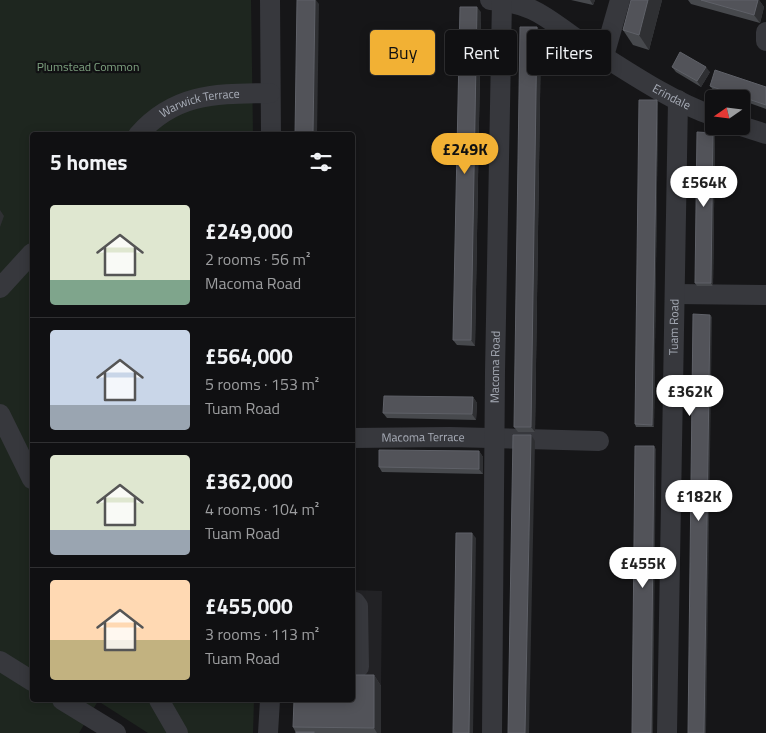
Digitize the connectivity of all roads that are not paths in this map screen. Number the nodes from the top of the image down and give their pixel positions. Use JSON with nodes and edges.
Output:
{"nodes":[{"id":1,"x":270,"y":0,"type":"edge"},
{"id":2,"x":498,"y":0,"type":"edge"},
{"id":3,"x":620,"y":0,"type":"edge"},
{"id":4,"x":567,"y":30,"type":"edge"},
{"id":5,"x":611,"y":32,"type":"edge"},
{"id":6,"x":766,"y":32,"type":"edge"},
{"id":7,"x":766,"y":41,"type":"edge"},
{"id":8,"x":611,"y":60,"type":"edge"},
{"id":9,"x":270,"y":93,"type":"junction"},
{"id":10,"x":678,"y":100,"type":"junction"},
{"id":11,"x":705,"y":113,"type":"edge"},
{"id":12,"x":750,"y":129,"type":"edge"},
{"id":13,"x":141,"y":132,"type":"edge"},
{"id":14,"x":270,"y":132,"type":"edge"},
{"id":15,"x":766,"y":134,"type":"edge"},
{"id":16,"x":30,"y":255,"type":"edge"},
{"id":17,"x":0,"y":288,"type":"edge"},
{"id":18,"x":675,"y":294,"type":"junction"},
{"id":19,"x":766,"y":295,"type":"edge"},
{"id":20,"x":0,"y":414,"type":"edge"},
{"id":21,"x":355,"y":438,"type":"edge"},
{"id":22,"x":494,"y":438,"type":"junction"},
{"id":23,"x":599,"y":441,"type":"dead end"},
{"id":24,"x":30,"y":475,"type":"edge"},
{"id":25,"x":355,"y":602,"type":"edge"},
{"id":26,"x":0,"y":661,"type":"edge"},
{"id":27,"x":359,"y":667,"type":"dead end"},
{"id":28,"x":30,"y":680,"type":"edge"},
{"id":29,"x":64,"y":702,"type":"edge"},
{"id":30,"x":160,"y":702,"type":"edge"},
{"id":31,"x":270,"y":702,"type":"edge"},
{"id":32,"x":94,"y":728,"type":"edge"},
{"id":33,"x":116,"y":733,"type":"edge"},
{"id":34,"x":178,"y":733,"type":"edge"},
{"id":35,"x":268,"y":733,"type":"edge"},
{"id":36,"x":492,"y":733,"type":"edge"},
{"id":37,"x":667,"y":733,"type":"edge"}],
"edges":[{"from":1,"to":9,"type":"street"},
{"from":2,"to":4,"type":"street","name":"Erindale"},
{"from":2,"to":22,"type":"street","name":"Macoma Road"},
{"from":3,"to":5,"type":"street"},
{"from":6,"to":7,"type":"street"},
{"from":8,"to":10,"type":"street","name":"Erindale"},
{"from":9,"to":13,"type":"street","name":"Warwick Terrace"},
{"from":9,"to":14,"type":"street"},
{"from":10,"to":11,"type":"street","name":"Erindale"},
{"from":10,"to":18,"type":"street","name":"Tuam Road"},
{"from":12,"to":15,"type":"street"},
{"from":16,"to":17,"type":"street"},
{"from":18,"to":19,"type":"street"},
{"from":18,"to":37,"type":"street","name":"Tuam Road"},
{"from":20,"to":24,"type":"street"},
{"from":21,"to":22,"type":"street","name":"Macoma Terrace"},
{"from":22,"to":23,"type":"street","name":"Macoma Terrace"},
{"from":22,"to":36,"type":"street","name":"Macoma Road"},
{"from":25,"to":27,"type":"street"},
{"from":26,"to":28,"type":"street"},
{"from":29,"to":32,"type":"street"},
{"from":30,"to":34,"type":"street"},
{"from":31,"to":35,"type":"street"},
{"from":32,"to":33,"type":"street"}]}
